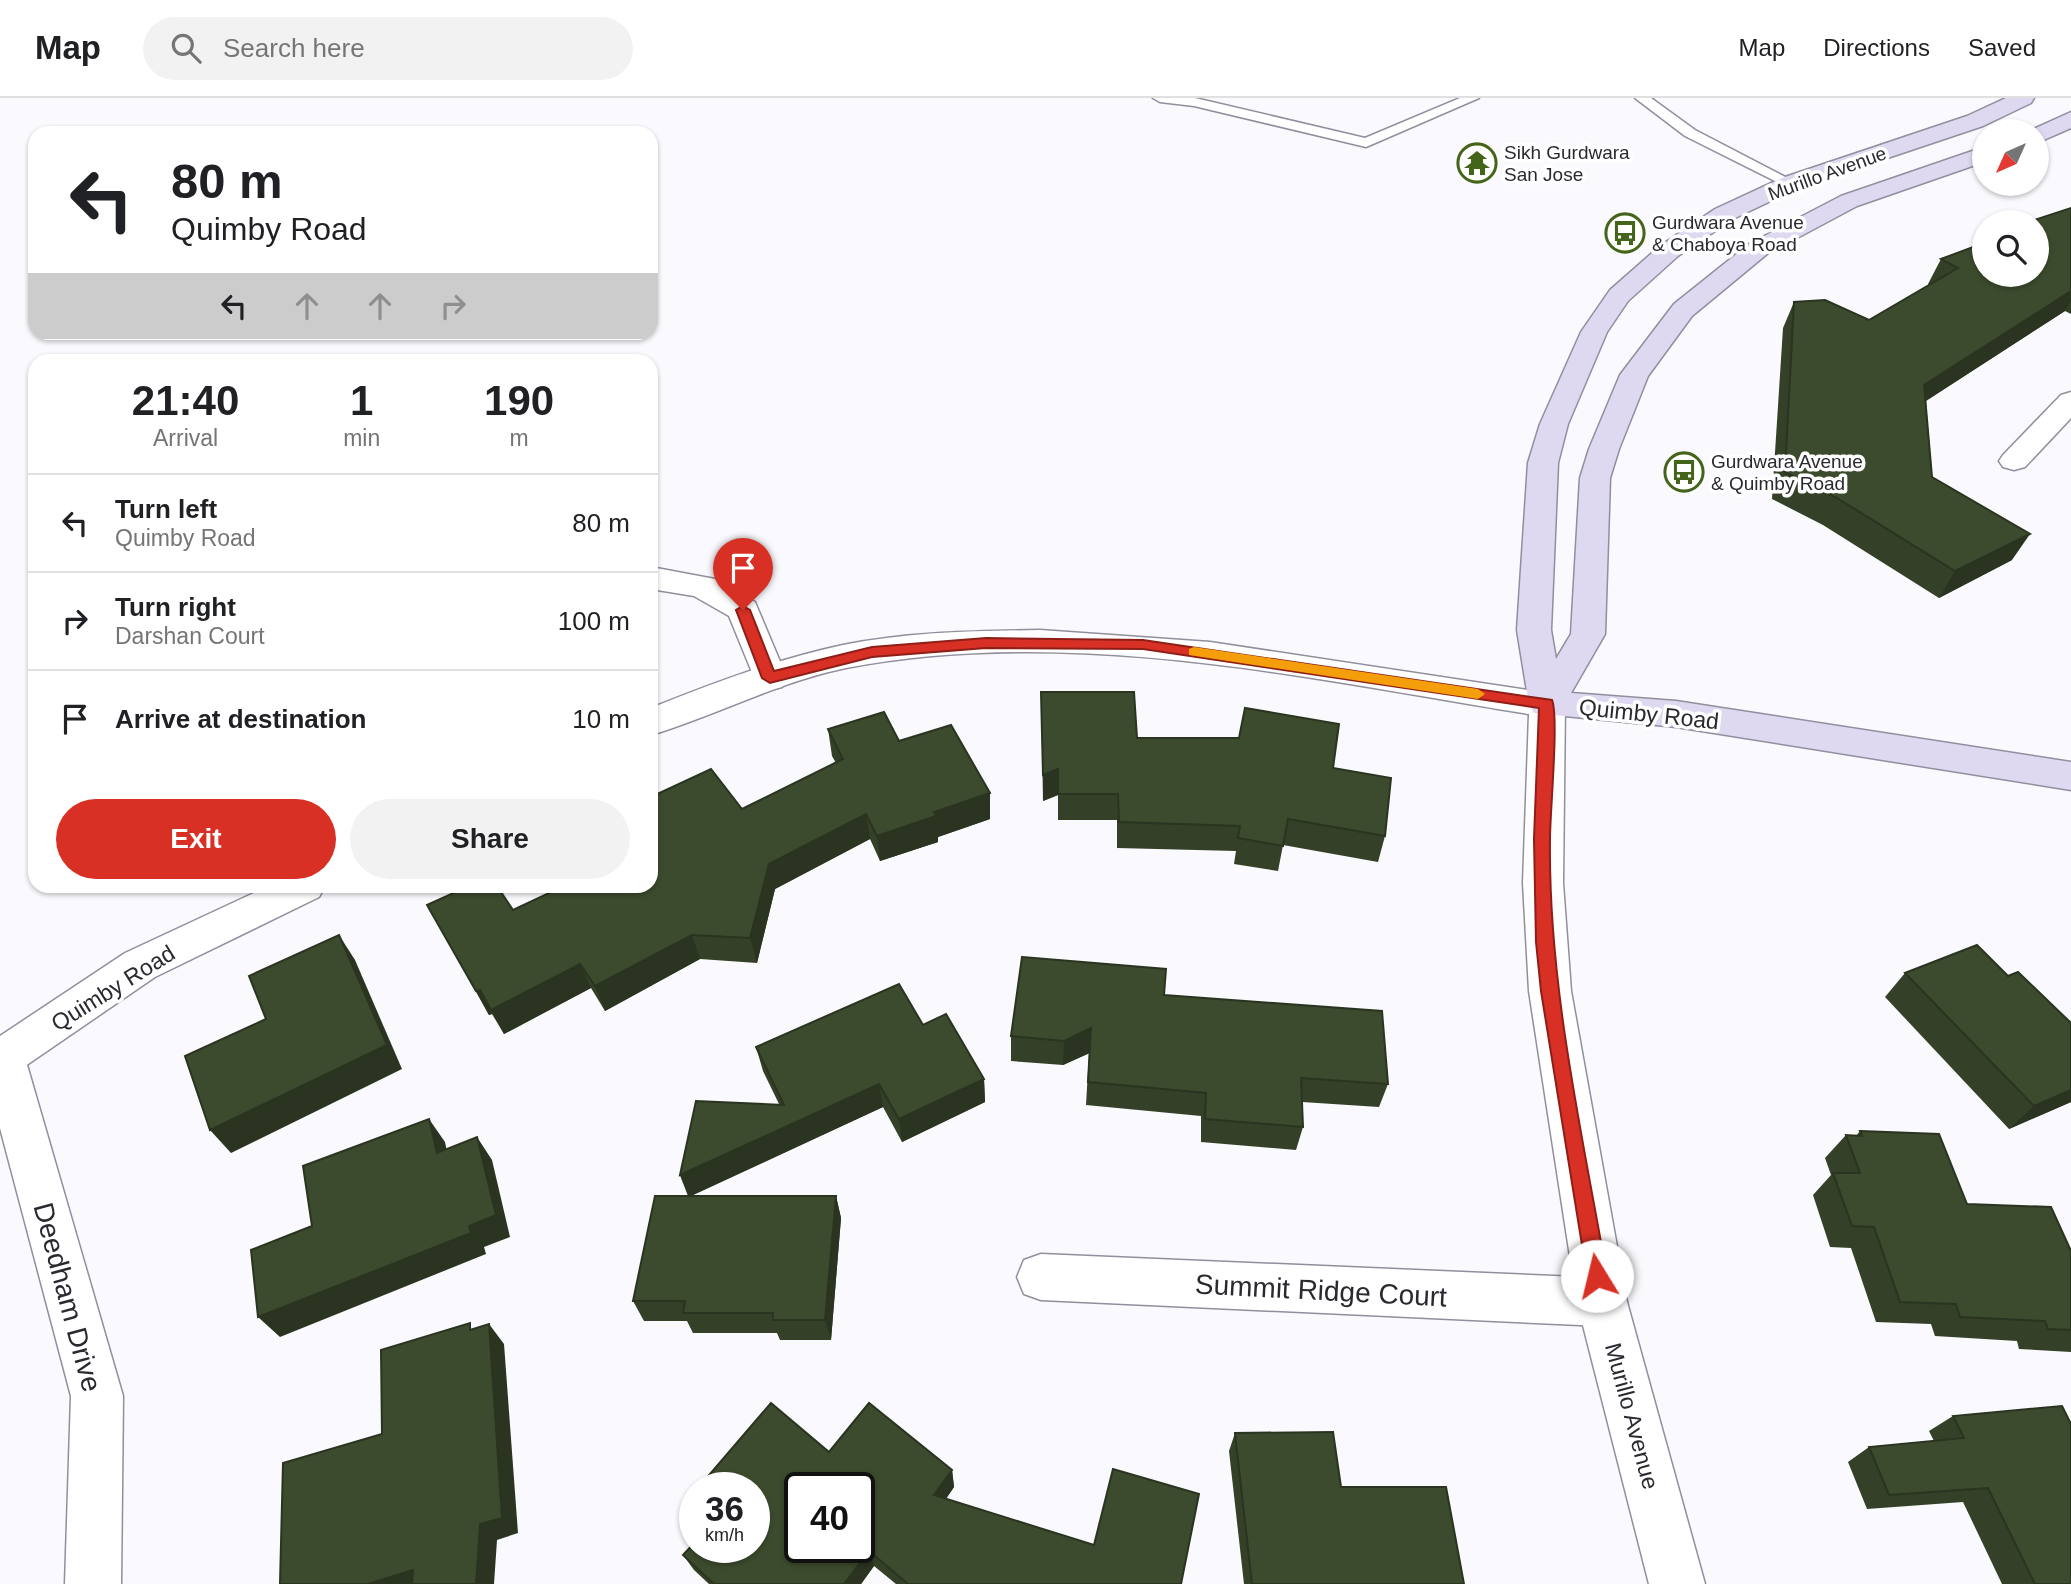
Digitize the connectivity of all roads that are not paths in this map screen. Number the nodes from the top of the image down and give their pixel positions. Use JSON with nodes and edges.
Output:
{"nodes":[{"id":1,"x":1160,"y":98,"type":"edge"},
{"id":2,"x":1472,"y":98,"type":"edge"},
{"id":3,"x":1642,"y":98,"type":"edge"},
{"id":4,"x":2023,"y":98,"type":"edge"},
{"id":5,"x":2071,"y":119,"type":"edge"},
{"id":6,"x":2049,"y":130,"type":"edge"},
{"id":7,"x":1972,"y":158,"type":"edge"},
{"id":8,"x":1790,"y":183,"type":"junction"},
{"id":9,"x":2071,"y":401,"type":"edge"},
{"id":10,"x":2014,"y":461,"type":"dead end"},
{"id":11,"x":658,"y":579,"type":"edge"},
{"id":12,"x":770,"y":678,"type":"junction"},
{"id":13,"x":1547,"y":704,"type":"junction"},
{"id":14,"x":658,"y":719,"type":"edge"},
{"id":15,"x":2071,"y":776,"type":"edge"},
{"id":16,"x":290,"y":893,"type":"edge"},
{"id":17,"x":1,"y":1059,"type":"edge"},
{"id":18,"x":1041,"y":1277,"type":"dead end"},
{"id":19,"x":1602,"y":1302,"type":"junction"},
{"id":20,"x":93,"y":1584,"type":"edge"},
{"id":21,"x":1677,"y":1584,"type":"edge"}],
"edges":[{"from":1,"to":2,"type":"lane"},
{"from":3,"to":8,"type":"lane"},
{"from":4,"to":8,"type":"main road","name":"Murillo Avenue"},
{"from":5,"to":6,"type":"main road"},
{"from":7,"to":13,"type":"main road","name":"Murillo Avenue"},
{"from":8,"to":13,"type":"main road","name":"Murillo Avenue"},
{"from":9,"to":10,"type":"street"},
{"from":11,"to":12,"type":"street"},
{"from":12,"to":13,"type":"street","name":"Quimby Road"},
{"from":12,"to":14,"type":"street","name":"Quimby Road"},
{"from":13,"to":15,"type":"main road","name":"Quimby Road"},
{"from":13,"to":19,"type":"street","name":"Murillo Avenue"},
{"from":16,"to":17,"type":"street","name":"Quimby Road"},
{"from":17,"to":20,"type":"street","name":"Deedham Drive"},
{"from":18,"to":19,"type":"street","name":"Summit Ridge Court"},
{"from":19,"to":21,"type":"street","name":"Murillo Avenue"}]}
